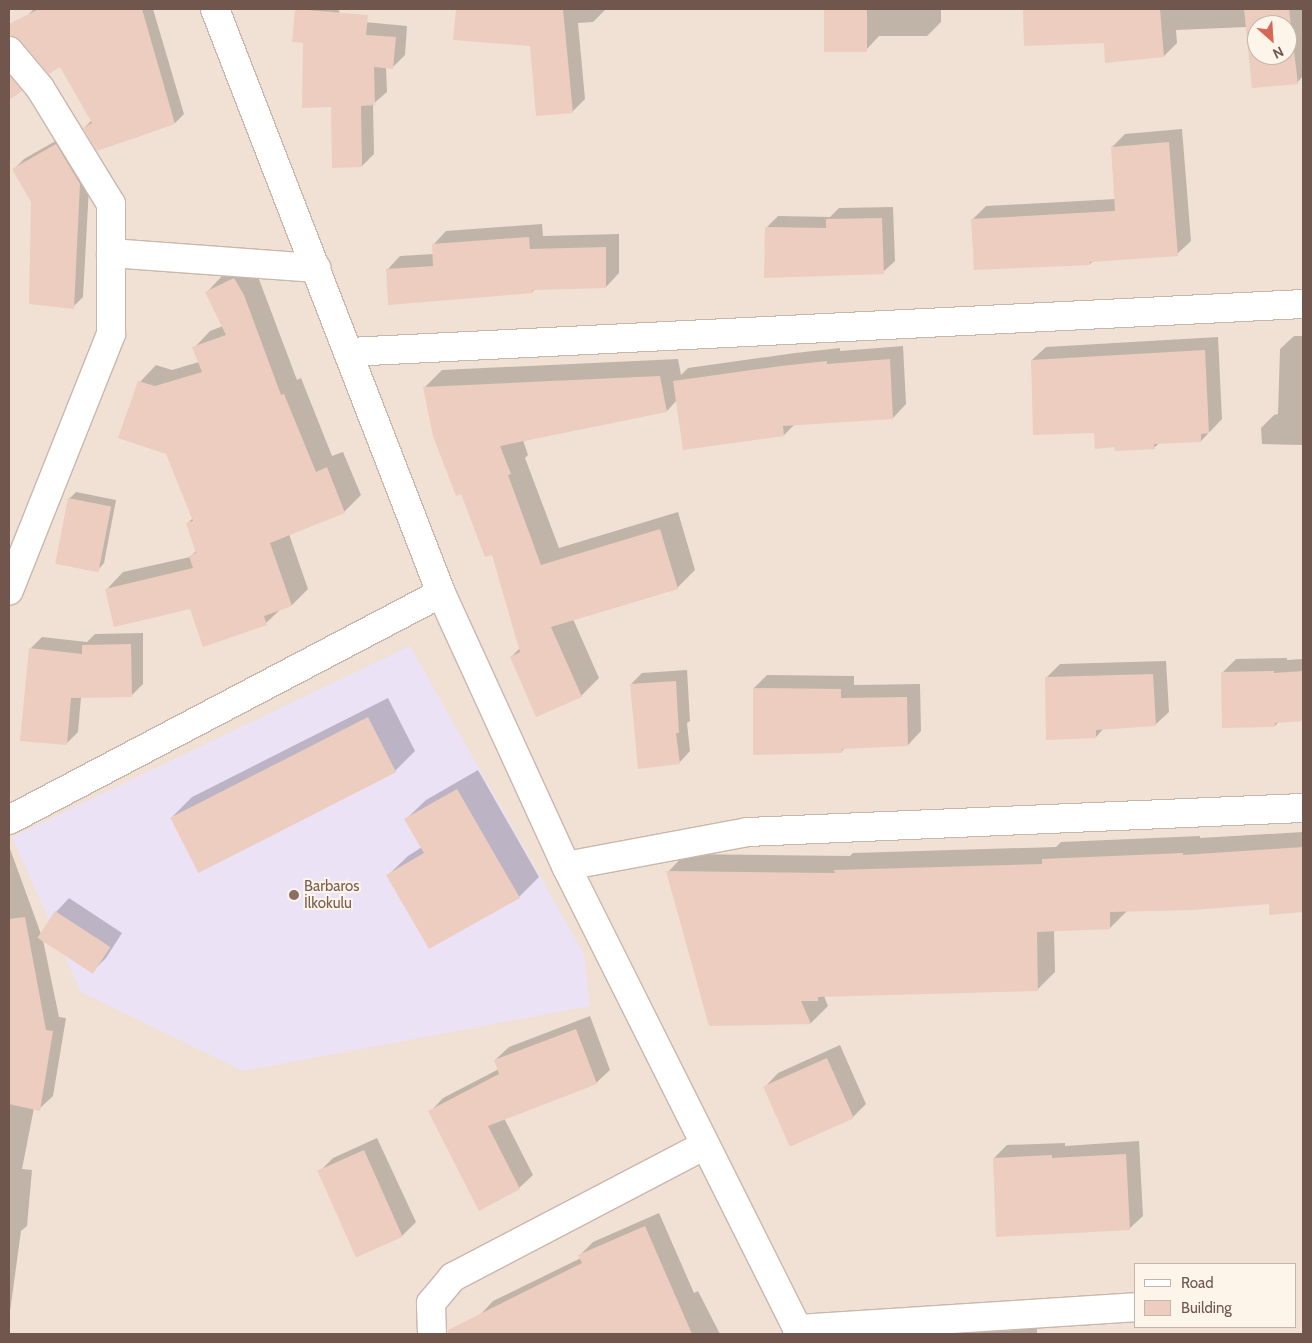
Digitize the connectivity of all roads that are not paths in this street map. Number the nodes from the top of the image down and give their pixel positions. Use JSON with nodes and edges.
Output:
{"nodes":[{"id":1,"x":215,"y":9,"type":"edge"},
{"id":2,"x":9,"y":51,"type":"edge"},
{"id":3,"x":111,"y":253,"type":"junction"},
{"id":4,"x":316,"y":268,"type":"junction"},
{"id":5,"x":1303,"y":304,"type":"edge"},
{"id":6,"x":349,"y":352,"type":"junction"},
{"id":7,"x":9,"y":590,"type":"edge"},
{"id":8,"x":441,"y":593,"type":"junction"},
{"id":9,"x":1303,"y":808,"type":"edge"},
{"id":10,"x":9,"y":820,"type":"edge"},
{"id":11,"x":566,"y":866,"type":"junction"},
{"id":12,"x":705,"y":1145,"type":"junction"},
{"id":13,"x":1134,"y":1308,"type":"edge"},
{"id":14,"x":798,"y":1332,"type":"edge"},
{"id":15,"x":432,"y":1334,"type":"edge"}],
"edges":[{"from":1,"to":4,"type":"street"},
{"from":2,"to":3,"type":"street"},
{"from":3,"to":4,"type":"street"},
{"from":3,"to":7,"type":"street"},
{"from":4,"to":6,"type":"street"},
{"from":5,"to":6,"type":"street"},
{"from":6,"to":8,"type":"street"},
{"from":8,"to":10,"type":"street"},
{"from":8,"to":11,"type":"street"},
{"from":9,"to":11,"type":"street"},
{"from":11,"to":12,"type":"street"},
{"from":12,"to":14,"type":"street"},
{"from":12,"to":15,"type":"street"},
{"from":13,"to":14,"type":"street"}]}
